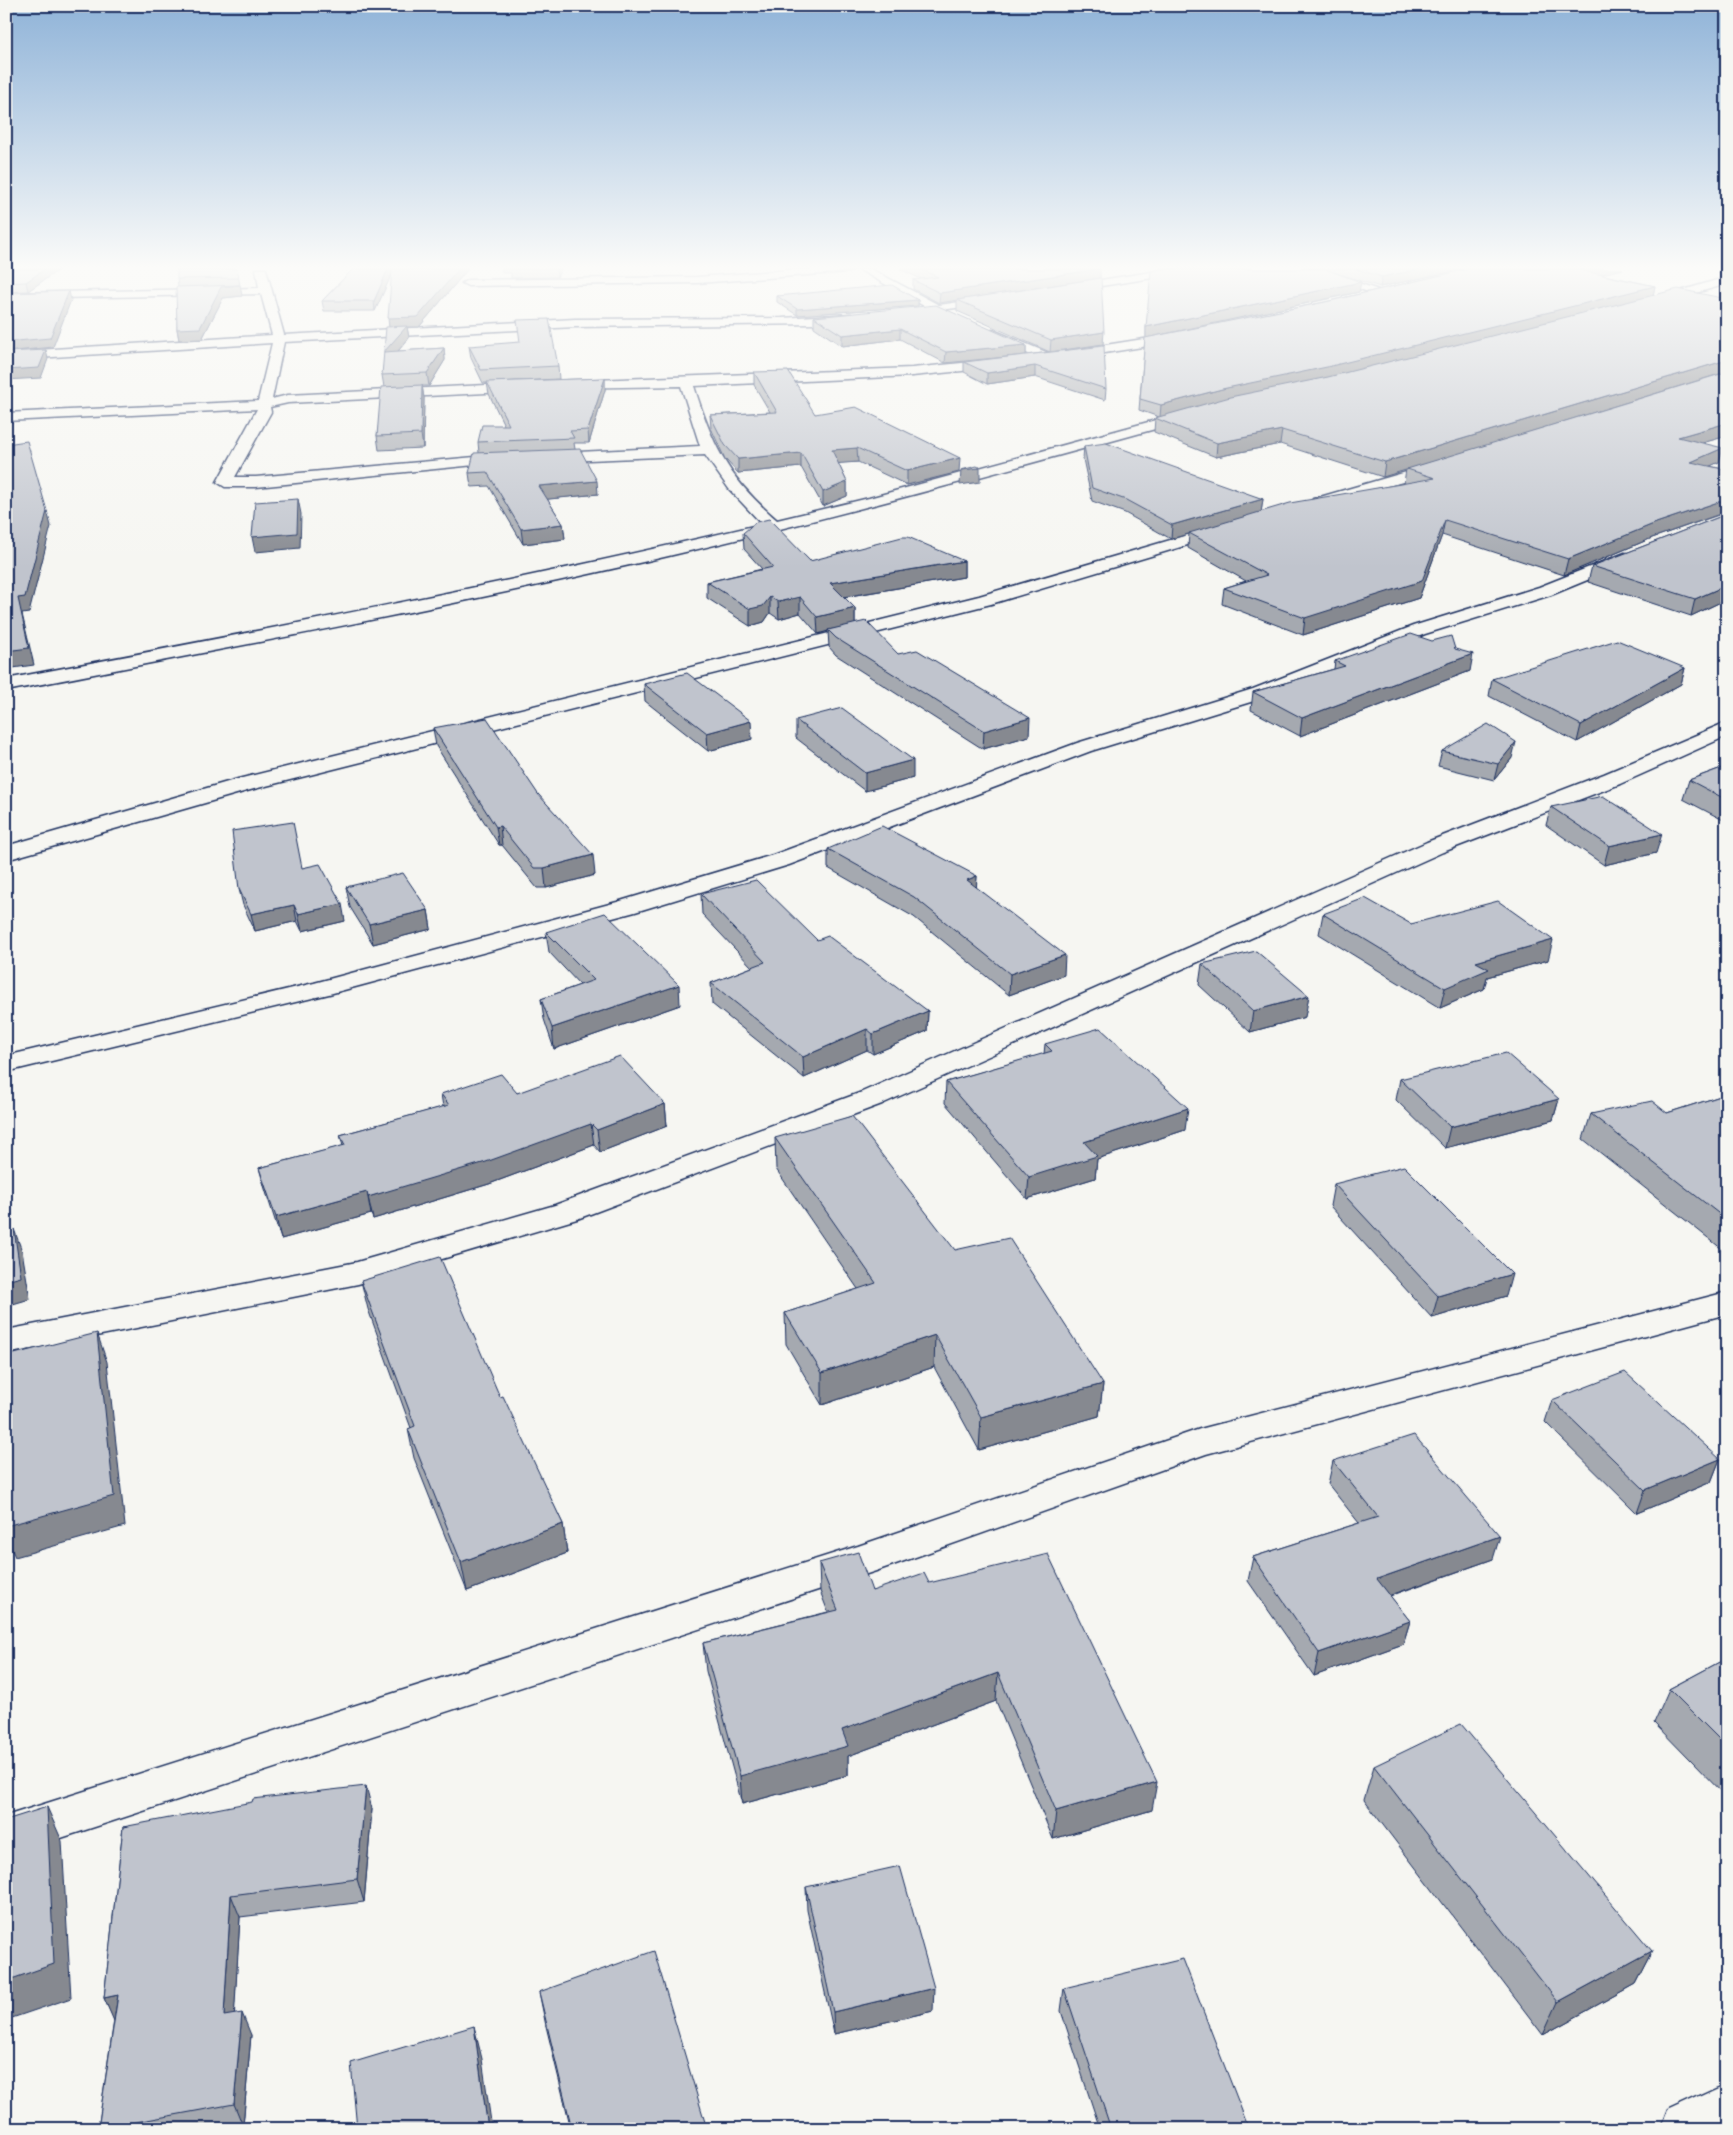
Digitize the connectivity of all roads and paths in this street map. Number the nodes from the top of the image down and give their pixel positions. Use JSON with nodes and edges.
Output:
{"nodes":[{"id":1,"x":273,"y":369,"type":"edge"},
{"id":2,"x":945,"y":369,"type":"edge"},
{"id":3,"x":686,"y":382,"type":"junction"},
{"id":4,"x":263,"y":405,"type":"junction"},
{"id":5,"x":1208,"y":410,"type":"edge"},
{"id":6,"x":6,"y":418,"type":"edge"},
{"id":7,"x":711,"y":450,"type":"junction"},
{"id":8,"x":1456,"y":461,"type":"edge"},
{"id":9,"x":1300,"y":508,"type":"edge"},
{"id":10,"x":1243,"y":524,"type":"edge"},
{"id":11,"x":774,"y":526,"type":"junction"},
{"id":12,"x":1641,"y":551,"type":"edge"},
{"id":13,"x":6,"y":684,"type":"edge"},
{"id":14,"x":1727,"y":728,"type":"edge"},
{"id":15,"x":6,"y":854,"type":"edge"},
{"id":16,"x":6,"y":1064,"type":"edge"},
{"id":17,"x":1727,"y":1303,"type":"edge"},
{"id":18,"x":6,"y":1342,"type":"edge"},
{"id":19,"x":6,"y":1836,"type":"edge"},
{"id":20,"x":1727,"y":2107,"type":"edge"},
{"id":21,"x":1684,"y":2129,"type":"edge"}],
"edges":[{"from":1,"to":4,"type":"street"},
{"from":2,"to":3,"type":"street"},
{"from":3,"to":4,"type":"street"},
{"from":3,"to":7,"type":"street"},
{"from":4,"to":6,"type":"street"},
{"from":4,"to":7,"type":"street"},
{"from":5,"to":11,"type":"street"},
{"from":7,"to":11,"type":"street"},
{"from":8,"to":9,"type":"street"},
{"from":10,"to":15,"type":"street"},
{"from":11,"to":13,"type":"street"},
{"from":12,"to":16,"type":"street"},
{"from":14,"to":18,"type":"street"},
{"from":17,"to":19,"type":"street"},
{"from":20,"to":21,"type":"street"}]}
